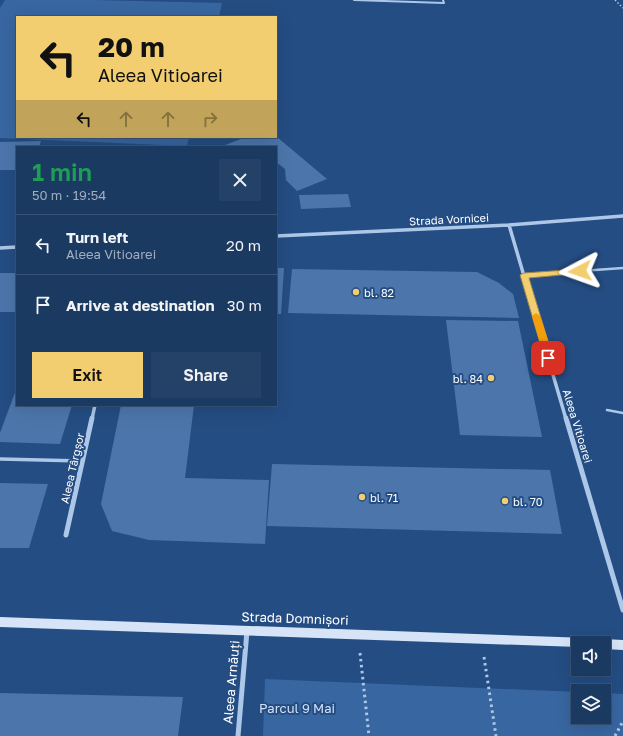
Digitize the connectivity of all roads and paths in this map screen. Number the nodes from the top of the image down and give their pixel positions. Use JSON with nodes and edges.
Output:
{"nodes":[{"id":1,"x":354,"y":0,"type":"edge"},
{"id":2,"x":443,"y":0,"type":"edge"},
{"id":3,"x":614,"y":0,"type":"edge"},
{"id":4,"x":623,"y":8,"type":"edge"},
{"id":5,"x":623,"y":216,"type":"edge"},
{"id":6,"x":509,"y":225,"type":"junction"},
{"id":7,"x":277,"y":236,"type":"edge"},
{"id":8,"x":0,"y":248,"type":"edge"},
{"id":9,"x":16,"y":248,"type":"edge"},
{"id":10,"x":623,"y":268,"type":"edge"},
{"id":11,"x":524,"y":275,"type":"junction"},
{"id":12,"x":96,"y":406,"type":"edge"},
{"id":13,"x":607,"y":410,"type":"dead end"},
{"id":14,"x":623,"y":412,"type":"edge"},
{"id":15,"x":0,"y":460,"type":"edge"},
{"id":16,"x":83,"y":461,"type":"junction"},
{"id":17,"x":66,"y":535,"type":"dead end"},
{"id":18,"x":623,"y":610,"type":"edge"},
{"id":19,"x":0,"y":622,"type":"edge"},
{"id":20,"x":247,"y":631,"type":"junction"},
{"id":21,"x":358,"y":635,"type":"junction"},
{"id":22,"x":482,"y":640,"type":"junction"},
{"id":23,"x":571,"y":643,"type":"edge"},
{"id":24,"x":611,"y":644,"type":"edge"},
{"id":25,"x":623,"y":645,"type":"edge"},
{"id":26,"x":623,"y":721,"type":"edge"},
{"id":27,"x":238,"y":736,"type":"edge"},
{"id":28,"x":369,"y":736,"type":"edge"},
{"id":29,"x":496,"y":736,"type":"edge"},
{"id":30,"x":615,"y":736,"type":"edge"}],
"edges":[{"from":1,"to":2,"type":"lane"},
{"from":3,"to":4,"type":"path"},
{"from":5,"to":6,"type":"street","name":"Strada Vornicei"},
{"from":6,"to":7,"type":"street","name":"Strada Vornicei"},
{"from":6,"to":11,"type":"street","name":"Aleea Vitioarei"},
{"from":8,"to":9,"type":"street"},
{"from":10,"to":11,"type":"lane"},
{"from":11,"to":18,"type":"street","name":"Aleea Vitioarei"},
{"from":12,"to":16,"type":"street","name":"Aleea Târgșor"},
{"from":13,"to":14,"type":"lane"},
{"from":15,"to":16,"type":"lane"},
{"from":16,"to":17,"type":"street","name":"Aleea Târgșor"},
{"from":19,"to":20,"type":"street","name":"Strada Domnișori"},
{"from":20,"to":21,"type":"street","name":"Strada Domnișori"},
{"from":20,"to":27,"type":"street","name":"Aleea Arnăuți"},
{"from":21,"to":22,"type":"street","name":"Strada Domnișori"},
{"from":21,"to":28,"type":"path"},
{"from":22,"to":23,"type":"street","name":"Strada Domnișori"},
{"from":22,"to":29,"type":"path"},
{"from":24,"to":25,"type":"street"},
{"from":26,"to":30,"type":"path"}]}
